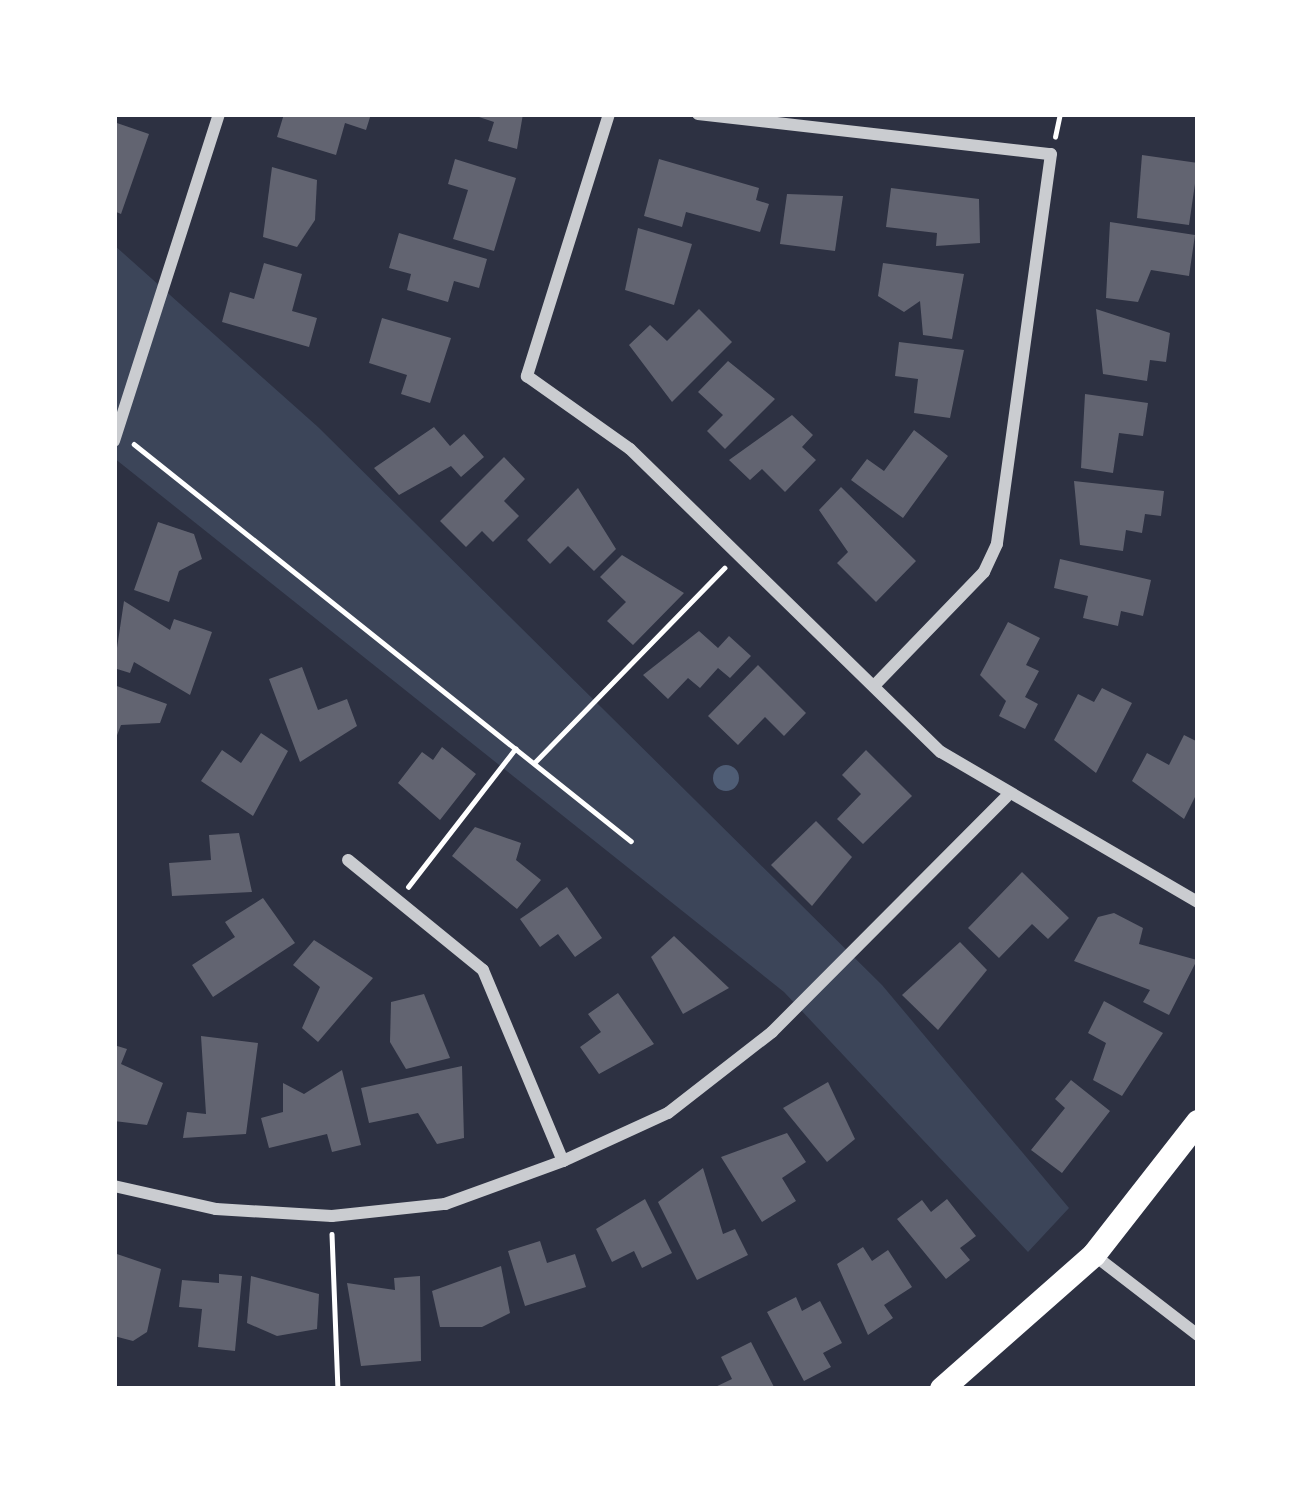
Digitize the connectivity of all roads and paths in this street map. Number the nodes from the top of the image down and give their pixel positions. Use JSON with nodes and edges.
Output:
{"nodes":[{"id":1,"x":219,"y":114,"type":"edge"},
{"id":2,"x":609,"y":114,"type":"edge"},
{"id":3,"x":698,"y":114,"type":"edge"},
{"id":4,"x":116,"y":436,"type":"edge"},
{"id":5,"x":737,"y":556,"type":"junction"},
{"id":6,"x":874,"y":686,"type":"junction"},
{"id":7,"x":516,"y":748,"type":"junction"},
{"id":8,"x":533,"y":764,"type":"junction"},
{"id":9,"x":1006,"y":797,"type":"junction"},
{"id":10,"x":631,"y":842,"type":"dead end"},
{"id":11,"x":348,"y":860,"type":"dead end"},
{"id":12,"x":401,"y":896,"type":"junction"},
{"id":13,"x":1198,"y":902,"type":"edge"},
{"id":14,"x":1198,"y":1122,"type":"edge"},
{"id":15,"x":563,"y":1161,"type":"junction"},
{"id":16,"x":114,"y":1186,"type":"edge"},
{"id":17,"x":332,"y":1216,"type":"junction"},
{"id":18,"x":1094,"y":1256,"type":"junction"},
{"id":19,"x":1198,"y":1335,"type":"edge"},
{"id":20,"x":338,"y":1389,"type":"edge"},
{"id":21,"x":943,"y":1389,"type":"edge"}],
"edges":[{"from":1,"to":4,"type":"street"},
{"from":2,"to":5,"type":"street"},
{"from":3,"to":6,"type":"street"},
{"from":4,"to":7,"type":"path"},
{"from":5,"to":6,"type":"street"},
{"from":5,"to":8,"type":"path"},
{"from":6,"to":9,"type":"street"},
{"from":7,"to":8,"type":"path"},
{"from":7,"to":12,"type":"path"},
{"from":8,"to":10,"type":"path"},
{"from":9,"to":13,"type":"street"},
{"from":9,"to":15,"type":"street"},
{"from":11,"to":12,"type":"street"},
{"from":12,"to":15,"type":"street"},
{"from":14,"to":18,"type":"main road"},
{"from":15,"to":17,"type":"street"},
{"from":16,"to":17,"type":"street"},
{"from":17,"to":20,"type":"path"},
{"from":18,"to":19,"type":"street"},
{"from":18,"to":21,"type":"main road"}]}
